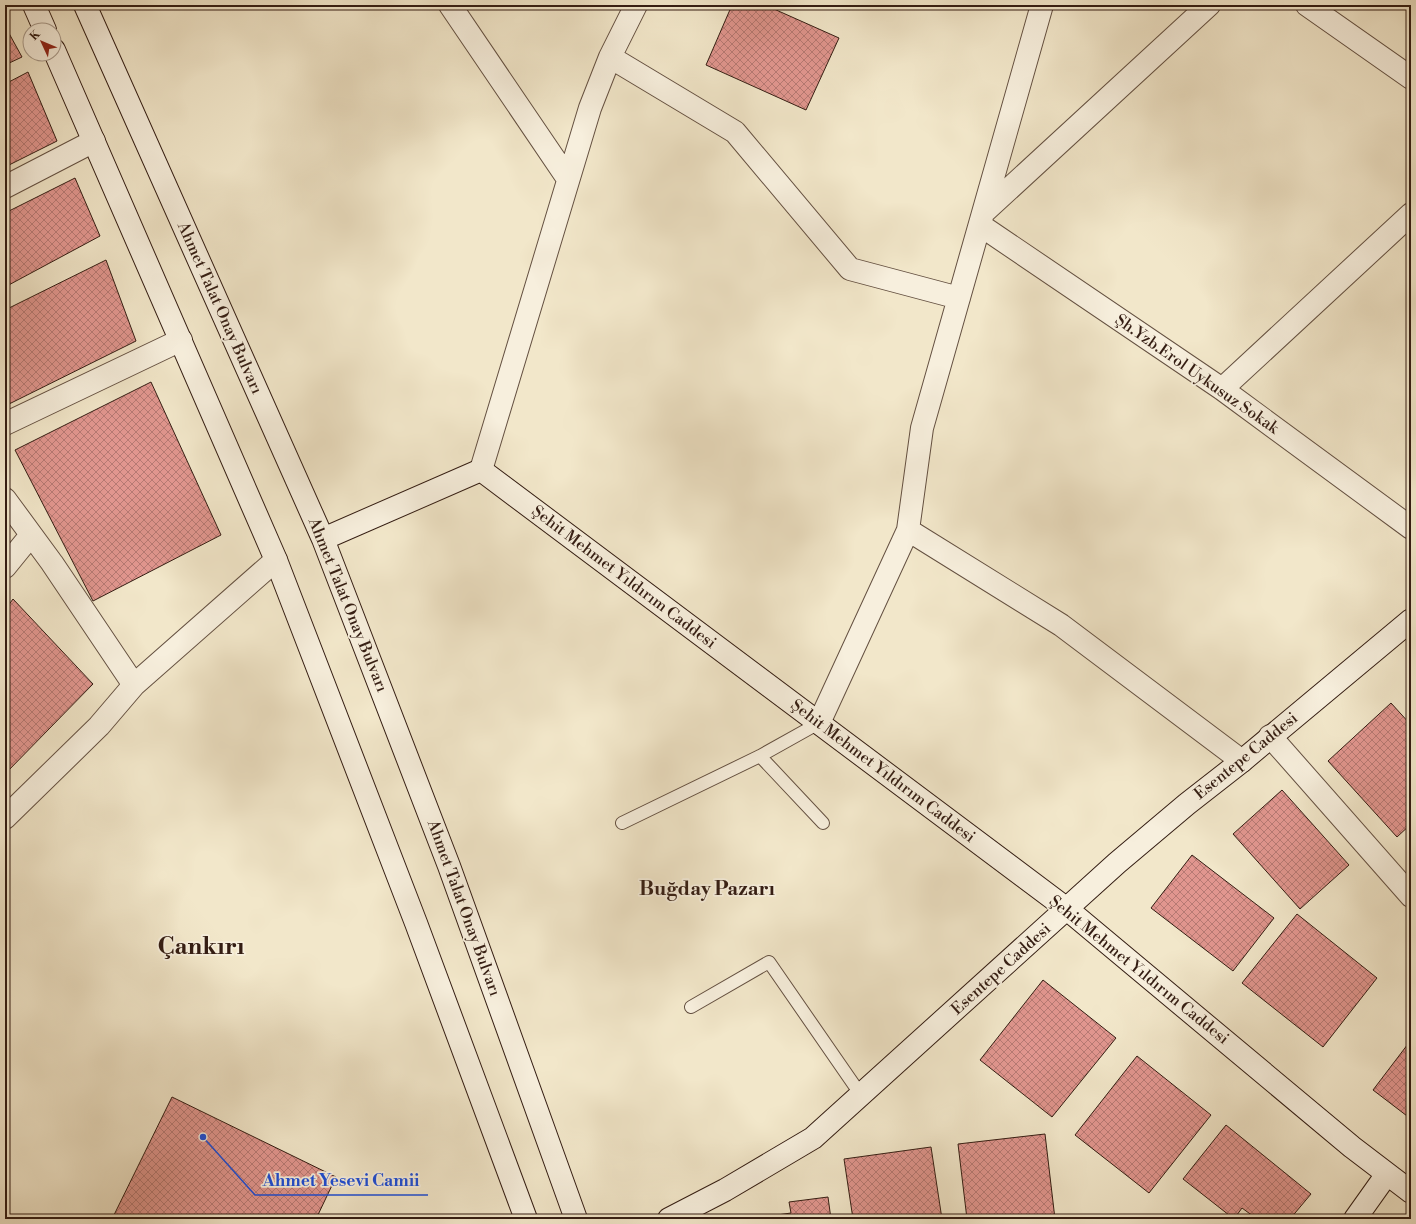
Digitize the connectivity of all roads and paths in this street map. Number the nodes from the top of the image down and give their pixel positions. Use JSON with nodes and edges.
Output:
{"nodes":[{"id":1,"x":34,"y":5,"type":"edge"},
{"id":2,"x":85,"y":5,"type":"edge"},
{"id":3,"x":450,"y":5,"type":"edge"},
{"id":4,"x":636,"y":5,"type":"edge"},
{"id":5,"x":1042,"y":5,"type":"edge"},
{"id":6,"x":1209,"y":5,"type":"edge"},
{"id":7,"x":1307,"y":5,"type":"edge"},
{"id":8,"x":41,"y":22,"type":"edge"},
{"id":9,"x":610,"y":57,"type":"junction"},
{"id":10,"x":59,"y":62,"type":"edge"},
{"id":11,"x":1411,"y":78,"type":"edge"},
{"id":12,"x":94,"y":141,"type":"junction"},
{"id":13,"x":568,"y":179,"type":"junction"},
{"id":14,"x":5,"y":187,"type":"edge"},
{"id":15,"x":1411,"y":214,"type":"edge"},
{"id":16,"x":981,"y":219,"type":"junction"},
{"id":17,"x":959,"y":298,"type":"junction"},
{"id":18,"x":181,"y":340,"type":"junction"},
{"id":19,"x":1222,"y":389,"type":"junction"},
{"id":20,"x":5,"y":424,"type":"edge"},
{"id":21,"x":481,"y":470,"type":"junction"},
{"id":22,"x":5,"y":499,"type":"edge"},
{"id":23,"x":1411,"y":528,"type":"edge"},
{"id":24,"x":908,"y":530,"type":"junction"},
{"id":25,"x":31,"y":534,"type":"junction"},
{"id":26,"x":322,"y":539,"type":"junction"},
{"id":27,"x":276,"y":560,"type":"junction"},
{"id":28,"x":5,"y":567,"type":"edge"},
{"id":29,"x":1411,"y":620,"type":"edge"},
{"id":30,"x":134,"y":685,"type":"junction"},
{"id":31,"x":819,"y":723,"type":"junction"},
{"id":32,"x":1270,"y":736,"type":"junction"},
{"id":33,"x":760,"y":756,"type":"junction"},
{"id":34,"x":1242,"y":760,"type":"junction"},
{"id":35,"x":5,"y":818,"type":"edge"},
{"id":36,"x":622,"y":823,"type":"dead end"},
{"id":37,"x":823,"y":823,"type":"dead end"},
{"id":38,"x":1411,"y":896,"type":"edge"},
{"id":39,"x":1067,"y":909,"type":"junction"},
{"id":40,"x":691,"y":1007,"type":"dead end"},
{"id":41,"x":861,"y":1095,"type":"junction"},
{"id":42,"x":1387,"y":1174,"type":"junction"},
{"id":43,"x":1411,"y":1192,"type":"edge"},
{"id":44,"x":526,"y":1219,"type":"edge"},
{"id":45,"x":576,"y":1219,"type":"edge"},
{"id":46,"x":669,"y":1219,"type":"edge"},
{"id":47,"x":1356,"y":1219,"type":"edge"}],
"edges":[{"from":1,"to":8,"type":"street"},
{"from":2,"to":26,"type":"street","name":"Ahmet Talat Onay Bulvarı"},
{"from":3,"to":13,"type":"street"},
{"from":4,"to":9,"type":"street"},
{"from":5,"to":16,"type":"street"},
{"from":6,"to":16,"type":"street"},
{"from":7,"to":11,"type":"street"},
{"from":9,"to":13,"type":"street"},
{"from":9,"to":17,"type":"street"},
{"from":10,"to":12,"type":"street"},
{"from":12,"to":14,"type":"street"},
{"from":12,"to":18,"type":"street"},
{"from":13,"to":21,"type":"street"},
{"from":15,"to":19,"type":"street"},
{"from":16,"to":17,"type":"street"},
{"from":16,"to":19,"type":"street","name":"Şh.Yzb.Erol Uykusuz Sokak"},
{"from":17,"to":24,"type":"street"},
{"from":18,"to":20,"type":"street"},
{"from":18,"to":27,"type":"street"},
{"from":19,"to":23,"type":"street","name":"Şh.Yzb.Erol Uykusuz Sokak"},
{"from":21,"to":26,"type":"street"},
{"from":21,"to":31,"type":"street","name":"Şehit Mehmet Yıldırım Caddesi"},
{"from":22,"to":25,"type":"street"},
{"from":24,"to":31,"type":"street"},
{"from":24,"to":34,"type":"street"},
{"from":25,"to":28,"type":"street"},
{"from":25,"to":30,"type":"street"},
{"from":26,"to":45,"type":"street","name":"Ahmet Talat Onay Bulvarı"},
{"from":27,"to":30,"type":"street"},
{"from":27,"to":44,"type":"street"},
{"from":29,"to":32,"type":"street","name":"Esentepe Caddesi"},
{"from":30,"to":35,"type":"street"},
{"from":31,"to":33,"type":"lane"},
{"from":31,"to":39,"type":"street","name":"Şehit Mehmet Yıldırım Caddesi"},
{"from":32,"to":34,"type":"street","name":"Esentepe Caddesi"},
{"from":32,"to":38,"type":"street"},
{"from":33,"to":36,"type":"lane"},
{"from":33,"to":37,"type":"lane"},
{"from":34,"to":39,"type":"street","name":"Esentepe Caddesi"},
{"from":39,"to":41,"type":"street","name":"Esentepe Caddesi"},
{"from":39,"to":42,"type":"street","name":"Şehit Mehmet Yıldırım Caddesi"},
{"from":40,"to":41,"type":"lane"},
{"from":41,"to":46,"type":"street","name":"Esentepe Caddesi"},
{"from":42,"to":43,"type":"street","name":"Şehit Mehmet Yıldırım Caddesi"},
{"from":42,"to":47,"type":"street"}]}
